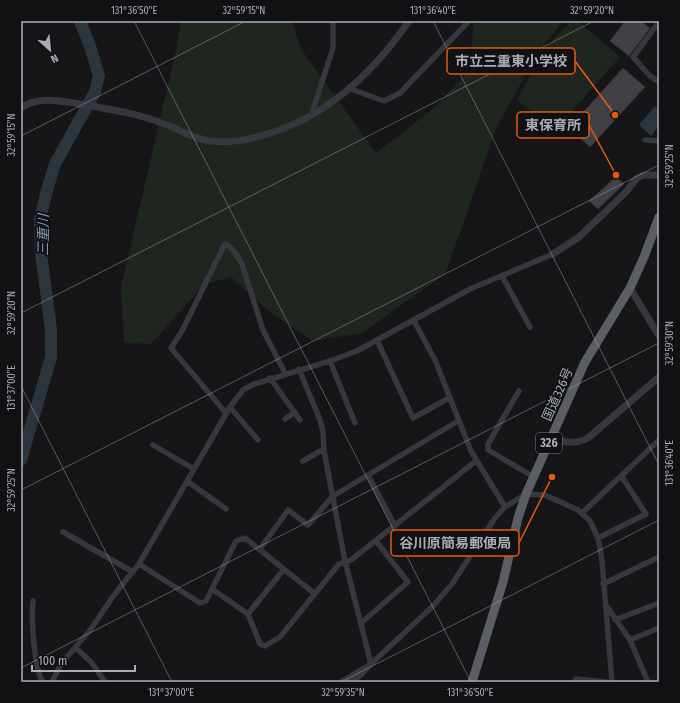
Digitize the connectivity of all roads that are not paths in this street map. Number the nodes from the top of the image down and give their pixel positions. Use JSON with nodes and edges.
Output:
{"nodes":[{"id":1,"x":333,"y":21,"type":"edge"},
{"id":2,"x":408,"y":21,"type":"edge"},
{"id":3,"x":469,"y":21,"type":"edge"},
{"id":4,"x":659,"y":22,"type":"edge"},
{"id":5,"x":659,"y":82,"type":"edge"},
{"id":6,"x":350,"y":89,"type":"junction"},
{"id":7,"x":21,"y":108,"type":"edge"},
{"id":8,"x":310,"y":116,"type":"junction"},
{"id":9,"x":645,"y":140,"type":"dead end"},
{"id":10,"x":659,"y":141,"type":"edge"},
{"id":11,"x":659,"y":175,"type":"edge"},
{"id":12,"x":659,"y":217,"type":"edge"},
{"id":13,"x":553,"y":254,"type":"joint"},
{"id":14,"x":502,"y":276,"type":"junction"},
{"id":15,"x":630,"y":288,"type":"junction"},
{"id":16,"x":414,"y":321,"type":"junction"},
{"id":17,"x":530,"y":328,"type":"dead end"},
{"id":18,"x":659,"y":336,"type":"edge"},
{"id":19,"x":377,"y":340,"type":"junction"},
{"id":20,"x":330,"y":361,"type":"junction"},
{"id":21,"x":299,"y":369,"type":"junction"},
{"id":22,"x":285,"y":373,"type":"junction"},
{"id":23,"x":659,"y":377,"type":"edge"},
{"id":24,"x":270,"y":378,"type":"junction"},
{"id":25,"x":518,"y":391,"type":"dead end"},
{"id":26,"x":450,"y":398,"type":"junction"},
{"id":27,"x":230,"y":408,"type":"junction"},
{"id":28,"x":295,"y":412,"type":"junction"},
{"id":29,"x":226,"y":413,"type":"junction"},
{"id":30,"x":285,"y":419,"type":"dead end"},
{"id":31,"x":300,"y":420,"type":"dead end"},
{"id":32,"x":458,"y":421,"type":"junction"},
{"id":33,"x":355,"y":423,"type":"dead end"},
{"id":34,"x":551,"y":439,"type":"junction"},
{"id":35,"x":258,"y":440,"type":"dead end"},
{"id":36,"x":659,"y":440,"type":"edge"},
{"id":37,"x":153,"y":445,"type":"dead end"},
{"id":38,"x":324,"y":449,"type":"junction"},
{"id":39,"x":303,"y":461,"type":"dead end"},
{"id":40,"x":476,"y":461,"type":"junction"},
{"id":41,"x":194,"y":469,"type":"junction"},
{"id":42,"x":368,"y":475,"type":"junction"},
{"id":43,"x":622,"y":477,"type":"junction"},
{"id":44,"x":534,"y":478,"type":"junction"},
{"id":45,"x":187,"y":480,"type":"junction"},
{"id":46,"x":526,"y":494,"type":"junction"},
{"id":47,"x":333,"y":496,"type":"junction"},
{"id":48,"x":506,"y":507,"type":"junction"},
{"id":49,"x":226,"y":509,"type":"dead end"},
{"id":50,"x":582,"y":513,"type":"junction"},
{"id":51,"x":394,"y":526,"type":"junction"},
{"id":52,"x":63,"y":532,"type":"dead end"},
{"id":53,"x":598,"y":538,"type":"junction"},
{"id":54,"x":376,"y":541,"type":"junction"},
{"id":55,"x":260,"y":550,"type":"junction"},
{"id":56,"x":659,"y":557,"type":"edge"},
{"id":57,"x":345,"y":561,"type":"junction"},
{"id":58,"x":139,"y":564,"type":"junction"},
{"id":59,"x":284,"y":569,"type":"junction"},
{"id":60,"x":133,"y":572,"type":"junction"},
{"id":61,"x":603,"y":584,"type":"junction"},
{"id":62,"x":212,"y":590,"type":"junction"},
{"id":63,"x":315,"y":594,"type":"junction"},
{"id":64,"x":33,"y":601,"type":"dead end"},
{"id":65,"x":659,"y":603,"type":"edge"},
{"id":66,"x":606,"y":606,"type":"junction"},
{"id":67,"x":248,"y":614,"type":"junction"},
{"id":68,"x":615,"y":620,"type":"junction"},
{"id":69,"x":361,"y":623,"type":"junction"},
{"id":70,"x":659,"y":628,"type":"edge"},
{"id":71,"x":630,"y":640,"type":"junction"},
{"id":72,"x":76,"y":648,"type":"junction"},
{"id":73,"x":371,"y":664,"type":"junction"},
{"id":74,"x":576,"y":679,"type":"dead end"},
{"id":75,"x":43,"y":682,"type":"edge"},
{"id":76,"x":52,"y":682,"type":"edge"},
{"id":77,"x":105,"y":682,"type":"edge"},
{"id":78,"x":341,"y":682,"type":"edge"},
{"id":79,"x":351,"y":682,"type":"edge"},
{"id":80,"x":472,"y":682,"type":"edge"},
{"id":81,"x":606,"y":682,"type":"edge"},
{"id":82,"x":612,"y":682,"type":"edge"},
{"id":83,"x":648,"y":682,"type":"edge"}],
"edges":[{"from":1,"to":8,"type":"street"},
{"from":2,"to":6,"type":"street"},
{"from":3,"to":6,"type":"street"},
{"from":4,"to":5,"type":"street"},
{"from":6,"to":8,"type":"street"},
{"from":7,"to":8,"type":"street"},
{"from":9,"to":10,"type":"street"},
{"from":11,"to":13,"type":"street"},
{"from":12,"to":15,"type":"highway","name":"国道326号","number":"326"},
{"from":13,"to":14,"type":"street"},
{"from":14,"to":16,"type":"street"},
{"from":14,"to":17,"type":"street"},
{"from":15,"to":18,"type":"street"},
{"from":15,"to":34,"type":"highway","name":"国道326号","number":"326"},
{"from":16,"to":19,"type":"street"},
{"from":16,"to":26,"type":"street"},
{"from":19,"to":20,"type":"street"},
{"from":19,"to":26,"type":"street"},
{"from":20,"to":21,"type":"street"},
{"from":20,"to":33,"type":"street"},
{"from":21,"to":22,"type":"street"},
{"from":21,"to":38,"type":"street"},
{"from":22,"to":24,"type":"street"},
{"from":22,"to":29,"type":"street"},
{"from":23,"to":34,"type":"street"},
{"from":24,"to":27,"type":"street"},
{"from":24,"to":28,"type":"street"},
{"from":25,"to":44,"type":"street"},
{"from":26,"to":32,"type":"street"},
{"from":27,"to":29,"type":"street"},
{"from":27,"to":35,"type":"street"},
{"from":28,"to":30,"type":"street"},
{"from":28,"to":31,"type":"street"},
{"from":29,"to":41,"type":"street"},
{"from":32,"to":40,"type":"street"},
{"from":32,"to":42,"type":"street"},
{"from":34,"to":44,"type":"highway","name":"国道326号","number":"326"},
{"from":36,"to":43,"type":"street"},
{"from":37,"to":41,"type":"street"},
{"from":38,"to":39,"type":"street"},
{"from":38,"to":47,"type":"street"},
{"from":40,"to":48,"type":"street"},
{"from":40,"to":51,"type":"street"},
{"from":41,"to":45,"type":"street"},
{"from":42,"to":47,"type":"street"},
{"from":42,"to":51,"type":"street"},
{"from":43,"to":50,"type":"street"},
{"from":43,"to":53,"type":"street"},
{"from":44,"to":46,"type":"highway","name":"国道326号","number":"326"},
{"from":45,"to":49,"type":"street"},
{"from":45,"to":58,"type":"street"},
{"from":46,"to":48,"type":"street"},
{"from":46,"to":50,"type":"street"},
{"from":46,"to":80,"type":"highway","name":"国道326号","number":"326"},
{"from":47,"to":55,"type":"street"},
{"from":47,"to":57,"type":"street"},
{"from":48,"to":73,"type":"street"},
{"from":50,"to":53,"type":"street"},
{"from":51,"to":54,"type":"street"},
{"from":52,"to":60,"type":"street"},
{"from":53,"to":61,"type":"street"},
{"from":54,"to":57,"type":"street"},
{"from":54,"to":69,"type":"street"},
{"from":55,"to":59,"type":"street"},
{"from":55,"to":62,"type":"street"},
{"from":56,"to":61,"type":"street"},
{"from":57,"to":63,"type":"street"},
{"from":57,"to":69,"type":"street"},
{"from":58,"to":60,"type":"street"},
{"from":58,"to":62,"type":"street"},
{"from":59,"to":63,"type":"street"},
{"from":59,"to":67,"type":"street"},
{"from":60,"to":72,"type":"street"},
{"from":61,"to":66,"type":"street"},
{"from":62,"to":67,"type":"street"},
{"from":63,"to":67,"type":"street"},
{"from":64,"to":75,"type":"street"},
{"from":65,"to":68,"type":"street"},
{"from":66,"to":68,"type":"street"},
{"from":66,"to":82,"type":"street"},
{"from":68,"to":71,"type":"street"},
{"from":69,"to":73,"type":"street"},
{"from":70,"to":71,"type":"street"},
{"from":71,"to":83,"type":"street"},
{"from":72,"to":76,"type":"street"},
{"from":72,"to":77,"type":"street"},
{"from":73,"to":78,"type":"street"},
{"from":73,"to":79,"type":"street"},
{"from":74,"to":81,"type":"street"}]}
